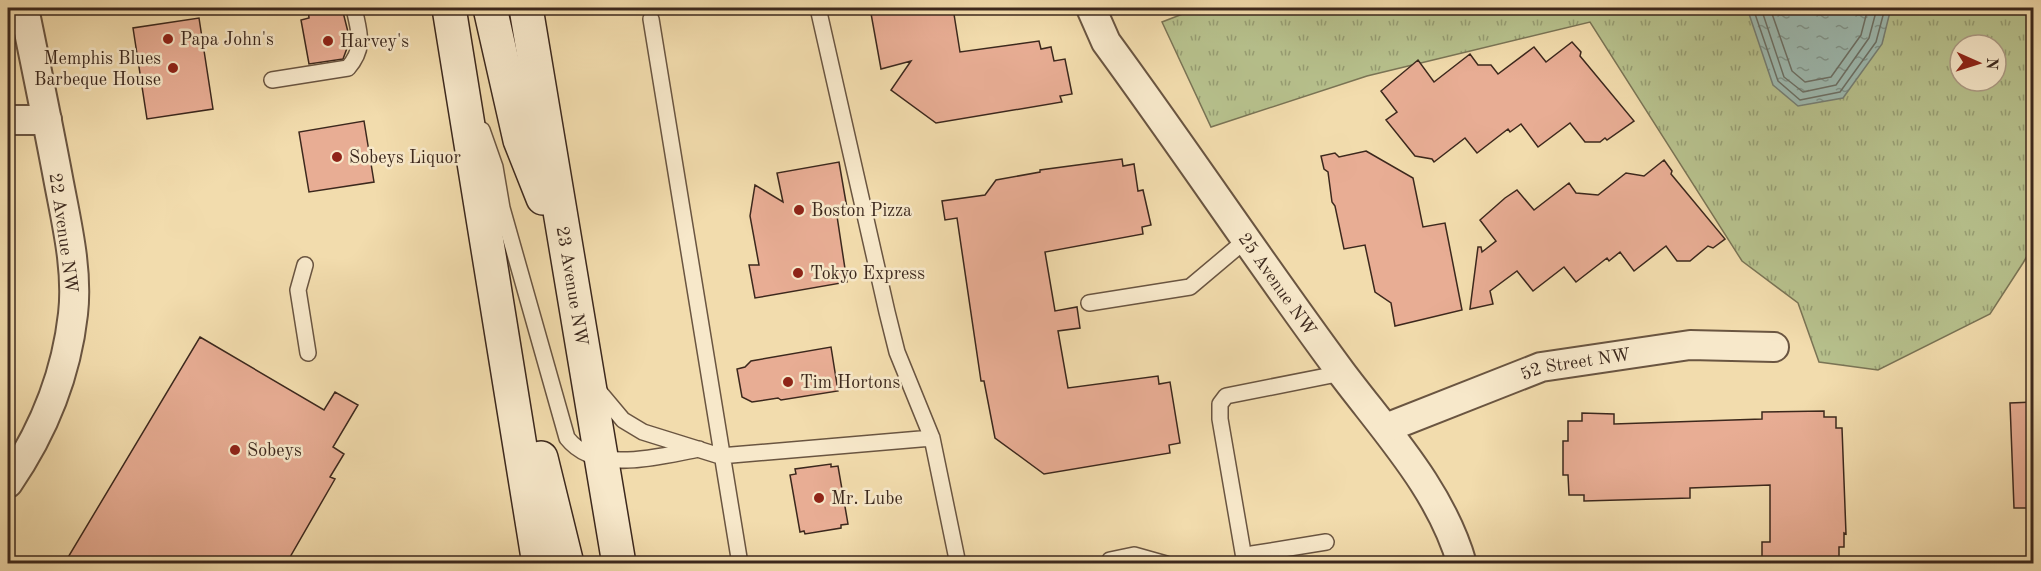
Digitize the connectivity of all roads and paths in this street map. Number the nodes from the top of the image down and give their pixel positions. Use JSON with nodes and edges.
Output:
{"nodes":[{"id":1,"x":24,"y":8,"type":"edge"},
{"id":2,"x":354,"y":8,"type":"edge"},
{"id":3,"x":449,"y":8,"type":"edge"},
{"id":4,"x":490,"y":8,"type":"edge"},
{"id":5,"x":526,"y":8,"type":"edge"},
{"id":6,"x":818,"y":8,"type":"edge"},
{"id":7,"x":1091,"y":8,"type":"edge"},
{"id":8,"x":655,"y":14,"type":"edge"},
{"id":9,"x":461,"y":75,"type":"junction"},
{"id":10,"x":272,"y":80,"type":"dead end"},
{"id":11,"x":8,"y":120,"type":"edge"},
{"id":12,"x":47,"y":120,"type":"junction"},
{"id":13,"x":1247,"y":239,"type":"junction"},
{"id":14,"x":565,"y":252,"type":"junction"},
{"id":15,"x":305,"y":265,"type":"dead end"},
{"id":16,"x":1089,"y":303,"type":"dead end"},
{"id":17,"x":1774,"y":347,"type":"dead end"},
{"id":18,"x":308,"y":353,"type":"dead end"},
{"id":19,"x":1342,"y":373,"type":"junction"},
{"id":20,"x":588,"y":379,"type":"junction"},
{"id":21,"x":511,"y":390,"type":"junction"},
{"id":22,"x":1386,"y":428,"type":"junction"},
{"id":23,"x":932,"y":438,"type":"junction"},
{"id":24,"x":699,"y":449,"type":"junction"},
{"id":25,"x":720,"y":456,"type":"junction"},
{"id":26,"x":602,"y":459,"type":"junction"},
{"id":27,"x":8,"y":483,"type":"edge"},
{"id":28,"x":1326,"y":542,"type":"dead end"},
{"id":29,"x":539,"y":564,"type":"edge"},
{"id":30,"x":567,"y":564,"type":"edge"},
{"id":31,"x":619,"y":564,"type":"edge"},
{"id":32,"x":740,"y":564,"type":"edge"},
{"id":33,"x":958,"y":564,"type":"edge"},
{"id":34,"x":1109,"y":564,"type":"edge"},
{"id":35,"x":1166,"y":564,"type":"edge"},
{"id":36,"x":1245,"y":564,"type":"edge"},
{"id":37,"x":1253,"y":564,"type":"edge"},
{"id":38,"x":1462,"y":564,"type":"edge"}],
"edges":[{"from":1,"to":12,"type":"street","name":"22 Avenue NW"},
{"from":2,"to":10,"type":"lane"},
{"from":3,"to":9,"type":"main road"},
{"from":4,"to":14,"type":"main road"},
{"from":5,"to":14,"type":"main road","name":"23 Avenue NW"},
{"from":6,"to":23,"type":"lane"},
{"from":7,"to":13,"type":"street","name":"25 Avenue NW"},
{"from":8,"to":25,"type":"lane"},
{"from":9,"to":21,"type":"main road"},
{"from":9,"to":26,"type":"lane"},
{"from":11,"to":12,"type":"street"},
{"from":12,"to":27,"type":"street","name":"22 Avenue NW"},
{"from":13,"to":16,"type":"lane"},
{"from":13,"to":19,"type":"street","name":"25 Avenue NW"},
{"from":14,"to":20,"type":"main road","name":"23 Avenue NW"},
{"from":15,"to":18,"type":"lane"},
{"from":17,"to":22,"type":"street","name":"52 Street NW"},
{"from":19,"to":22,"type":"street","name":"25 Avenue NW"},
{"from":19,"to":36,"type":"lane"},
{"from":20,"to":24,"type":"lane"},
{"from":20,"to":26,"type":"main road","name":"23 Avenue NW"},
{"from":21,"to":29,"type":"main road"},
{"from":21,"to":30,"type":"main road"},
{"from":22,"to":38,"type":"street","name":"25 Avenue NW"},
{"from":23,"to":25,"type":"lane"},
{"from":23,"to":33,"type":"lane"},
{"from":24,"to":25,"type":"lane"},
{"from":24,"to":26,"type":"lane"},
{"from":25,"to":32,"type":"lane"},
{"from":26,"to":31,"type":"main road","name":"23 Avenue NW"},
{"from":28,"to":37,"type":"lane"},
{"from":34,"to":35,"type":"lane"}]}
